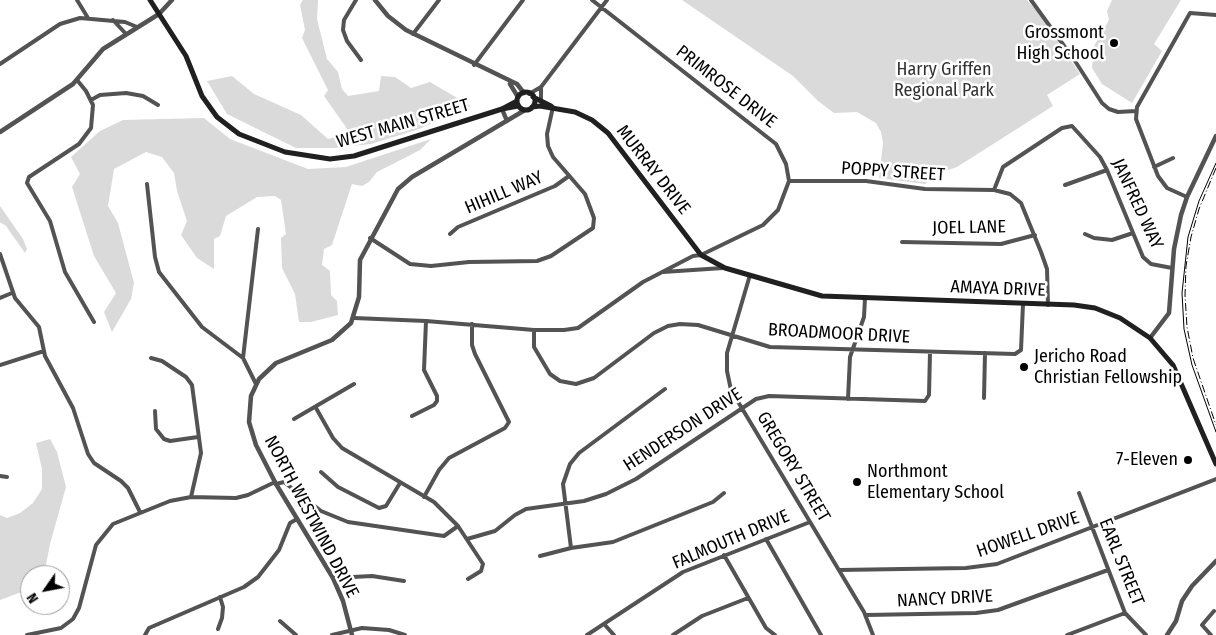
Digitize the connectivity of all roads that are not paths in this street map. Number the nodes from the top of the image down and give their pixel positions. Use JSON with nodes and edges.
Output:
{"nodes":[{"id":1,"x":77,"y":0,"type":"edge"},
{"id":2,"x":150,"y":0,"type":"edge"},
{"id":3,"x":172,"y":0,"type":"edge"},
{"id":4,"x":356,"y":0,"type":"edge"},
{"id":5,"x":375,"y":0,"type":"edge"},
{"id":6,"x":439,"y":0,"type":"edge"},
{"id":7,"x":523,"y":0,"type":"edge"},
{"id":8,"x":592,"y":0,"type":"edge"},
{"id":9,"x":608,"y":0,"type":"edge"},
{"id":10,"x":1031,"y":0,"type":"edge"},
{"id":11,"x":602,"y":8,"type":"junction"},
{"id":12,"x":159,"y":14,"type":"junction"},
{"id":13,"x":1216,"y":15,"type":"edge"},
{"id":14,"x":88,"y":18,"type":"junction"},
{"id":15,"x":113,"y":20,"type":"junction"},
{"id":16,"x":137,"y":27,"type":"junction"},
{"id":17,"x":126,"y":34,"type":"junction"},
{"id":18,"x":413,"y":34,"type":"junction"},
{"id":19,"x":361,"y":60,"type":"dead end"},
{"id":20,"x":0,"y":64,"type":"edge"},
{"id":21,"x":474,"y":65,"type":"junction"},
{"id":22,"x":77,"y":80,"type":"junction"},
{"id":23,"x":510,"y":83,"type":"junction"},
{"id":24,"x":541,"y":87,"type":"junction"},
{"id":25,"x":529,"y":95,"type":"junction"},
{"id":26,"x":541,"y":99,"type":"junction"},
{"id":27,"x":91,"y":100,"type":"junction"},
{"id":28,"x":518,"y":102,"type":"junction"},
{"id":29,"x":158,"y":105,"type":"dead end"},
{"id":30,"x":532,"y":107,"type":"junction"},
{"id":31,"x":553,"y":108,"type":"junction"},
{"id":32,"x":502,"y":109,"type":"junction"},
{"id":33,"x":525,"y":110,"type":"junction"},
{"id":34,"x":1136,"y":111,"type":"junction"},
{"id":35,"x":512,"y":118,"type":"junction"},
{"id":36,"x":508,"y":121,"type":"junction"},
{"id":37,"x":0,"y":132,"type":"edge"},
{"id":38,"x":1216,"y":136,"type":"edge"},
{"id":39,"x":1173,"y":158,"type":"dead end"},
{"id":40,"x":1154,"y":167,"type":"junction"},
{"id":41,"x":1107,"y":170,"type":"junction"},
{"id":42,"x":569,"y":176,"type":"junction"},
{"id":43,"x":789,"y":181,"type":"junction"},
{"id":44,"x":147,"y":184,"type":"dead end"},
{"id":45,"x":1065,"y":185,"type":"dead end"},
{"id":46,"x":994,"y":190,"type":"junction"},
{"id":47,"x":1187,"y":197,"type":"junction"},
{"id":48,"x":258,"y":230,"type":"dead end"},
{"id":49,"x":1133,"y":233,"type":"junction"},
{"id":50,"x":450,"y":234,"type":"dead end"},
{"id":51,"x":1086,"y":234,"type":"dead end"},
{"id":52,"x":1035,"y":235,"type":"junction"},
{"id":53,"x":370,"y":238,"type":"junction"},
{"id":54,"x":902,"y":242,"type":"dead end"},
{"id":55,"x":0,"y":254,"type":"edge"},
{"id":56,"x":701,"y":255,"type":"junction"},
{"id":57,"x":725,"y":268,"type":"junction"},
{"id":58,"x":1172,"y":268,"type":"junction"},
{"id":59,"x":661,"y":272,"type":"junction"},
{"id":60,"x":750,"y":275,"type":"junction"},
{"id":61,"x":12,"y":293,"type":"junction"},
{"id":62,"x":0,"y":298,"type":"edge"},
{"id":63,"x":865,"y":298,"type":"junction"},
{"id":64,"x":1023,"y":304,"type":"junction"},
{"id":65,"x":1048,"y":305,"type":"junction"},
{"id":66,"x":354,"y":318,"type":"junction"},
{"id":67,"x":426,"y":321,"type":"junction"},
{"id":68,"x":94,"y":322,"type":"dead end"},
{"id":69,"x":472,"y":324,"type":"junction"},
{"id":70,"x":534,"y":330,"type":"junction"},
{"id":71,"x":732,"y":337,"type":"junction"},
{"id":72,"x":1150,"y":338,"type":"junction"},
{"id":73,"x":853,"y":349,"type":"junction"},
{"id":74,"x":44,"y":351,"type":"junction"},
{"id":75,"x":930,"y":352,"type":"junction"},
{"id":76,"x":985,"y":353,"type":"junction"},
{"id":77,"x":150,"y":358,"type":"dead end"},
{"id":78,"x":244,"y":358,"type":"junction"},
{"id":79,"x":0,"y":365,"type":"edge"},
{"id":80,"x":256,"y":384,"type":"junction"},
{"id":81,"x":354,"y":384,"type":"dead end"},
{"id":82,"x":665,"y":389,"type":"dead end"},
{"id":83,"x":984,"y":398,"type":"dead end"},
{"id":84,"x":848,"y":399,"type":"junction"},
{"id":85,"x":741,"y":407,"type":"junction"},
{"id":86,"x":316,"y":408,"type":"junction"},
{"id":87,"x":155,"y":411,"type":"dead end"},
{"id":88,"x":412,"y":416,"type":"dead end"},
{"id":89,"x":294,"y":420,"type":"dead end"},
{"id":90,"x":198,"y":437,"type":"junction"},
{"id":91,"x":1216,"y":464,"type":"edge"},
{"id":92,"x":320,"y":472,"type":"dead end"},
{"id":93,"x":0,"y":476,"type":"edge"},
{"id":94,"x":7,"y":477,"type":"dead end"},
{"id":95,"x":1216,"y":479,"type":"edge"},
{"id":96,"x":276,"y":483,"type":"junction"},
{"id":97,"x":400,"y":483,"type":"junction"},
{"id":98,"x":724,"y":493,"type":"dead end"},
{"id":99,"x":1079,"y":493,"type":"dead end"},
{"id":100,"x":191,"y":497,"type":"junction"},
{"id":101,"x":424,"y":497,"type":"junction"},
{"id":102,"x":565,"y":503,"type":"junction"},
{"id":103,"x":140,"y":512,"type":"junction"},
{"id":104,"x":297,"y":519,"type":"junction"},
{"id":105,"x":810,"y":522,"type":"junction"},
{"id":106,"x":458,"y":526,"type":"junction"},
{"id":107,"x":1092,"y":527,"type":"junction"},
{"id":108,"x":467,"y":539,"type":"junction"},
{"id":109,"x":766,"y":539,"type":"junction"},
{"id":110,"x":571,"y":548,"type":"junction"},
{"id":111,"x":724,"y":555,"type":"junction"},
{"id":112,"x":540,"y":556,"type":"dead end"},
{"id":113,"x":1216,"y":561,"type":"edge"},
{"id":114,"x":839,"y":570,"type":"junction"},
{"id":115,"x":1108,"y":570,"type":"junction"},
{"id":116,"x":333,"y":578,"type":"junction"},
{"id":117,"x":468,"y":579,"type":"dead end"},
{"id":118,"x":404,"y":581,"type":"dead end"},
{"id":119,"x":220,"y":597,"type":"junction"},
{"id":120,"x":748,"y":598,"type":"junction"},
{"id":121,"x":1215,"y":611,"type":"edge"},
{"id":122,"x":1125,"y":614,"type":"junction"},
{"id":123,"x":866,"y":615,"type":"junction"},
{"id":124,"x":280,"y":621,"type":"dead end"},
{"id":125,"x":604,"y":624,"type":"junction"},
{"id":126,"x":218,"y":629,"type":"dead end"},
{"id":127,"x":352,"y":632,"type":"edge"},
{"id":128,"x":27,"y":635,"type":"edge"},
{"id":129,"x":144,"y":635,"type":"edge"},
{"id":130,"x":296,"y":635,"type":"edge"},
{"id":131,"x":332,"y":635,"type":"edge"},
{"id":132,"x":405,"y":635,"type":"edge"},
{"id":133,"x":587,"y":635,"type":"edge"},
{"id":134,"x":614,"y":635,"type":"edge"},
{"id":135,"x":673,"y":635,"type":"edge"},
{"id":136,"x":775,"y":635,"type":"edge"},
{"id":137,"x":821,"y":635,"type":"edge"},
{"id":138,"x":873,"y":635,"type":"edge"},
{"id":139,"x":1067,"y":635,"type":"edge"},
{"id":140,"x":1146,"y":635,"type":"edge"},
{"id":141,"x":1167,"y":635,"type":"edge"},
{"id":142,"x":1211,"y":635,"type":"edge"}],
"edges":[{"from":1,"to":14,"type":"street"},
{"from":2,"to":12,"type":"main road","name":"WEST MAIN STREET"},
{"from":3,"to":12,"type":"street"},
{"from":4,"to":19,"type":"street"},
{"from":5,"to":18,"type":"street"},
{"from":6,"to":18,"type":"street"},
{"from":7,"to":21,"type":"street"},
{"from":8,"to":11,"type":"street","name":"PRIMROSE DRIVE"},
{"from":9,"to":11,"type":"street"},
{"from":10,"to":34,"type":"street"},
{"from":11,"to":24,"type":"street"},
{"from":11,"to":43,"type":"street","name":"PRIMROSE DRIVE"},
{"from":12,"to":16,"type":"street"},
{"from":12,"to":32,"type":"main road","name":"WEST MAIN STREET"},
{"from":13,"to":34,"type":"street"},
{"from":14,"to":15,"type":"street"},
{"from":14,"to":20,"type":"street"},
{"from":15,"to":16,"type":"street"},
{"from":15,"to":17,"type":"street"},
{"from":16,"to":17,"type":"street"},
{"from":17,"to":22,"type":"street"},
{"from":18,"to":21,"type":"street"},
{"from":21,"to":23,"type":"street"},
{"from":22,"to":27,"type":"street"},
{"from":22,"to":37,"type":"street"},
{"from":23,"to":25,"type":"street"},
{"from":23,"to":28,"type":"street"},
{"from":24,"to":25,"type":"street"},
{"from":24,"to":26,"type":"street"},
{"from":25,"to":26,"type":"main road"},
{"from":25,"to":28,"type":"main road","name":"WEST MAIN STREET"},
{"from":25,"to":30,"type":"main road"},
{"from":26,"to":31,"type":"main road"},
{"from":27,"to":29,"type":"street"},
{"from":27,"to":68,"type":"street"},
{"from":28,"to":32,"type":"main road","name":"WEST MAIN STREET"},
{"from":28,"to":33,"type":"main road"},
{"from":28,"to":35,"type":"street"},
{"from":30,"to":31,"type":"main road","name":"MURRAY DRIVE"},
{"from":30,"to":33,"type":"main road"},
{"from":31,"to":42,"type":"street"},
{"from":31,"to":56,"type":"main road","name":"MURRAY DRIVE"},
{"from":32,"to":36,"type":"street"},
{"from":33,"to":35,"type":"street"},
{"from":34,"to":40,"type":"street"},
{"from":35,"to":36,"type":"street"},
{"from":36,"to":53,"type":"street"},
{"from":38,"to":47,"type":"street"},
{"from":39,"to":40,"type":"street"},
{"from":40,"to":47,"type":"street"},
{"from":41,"to":45,"type":"street"},
{"from":41,"to":46,"type":"street","name":"JANFRED WAY"},
{"from":41,"to":49,"type":"street","name":"JANFRED WAY"},
{"from":42,"to":50,"type":"street","name":"HIHILL WAY"},
{"from":42,"to":53,"type":"street"},
{"from":43,"to":46,"type":"street","name":"POPPY STREET"},
{"from":43,"to":56,"type":"street"},
{"from":44,"to":78,"type":"street"},
{"from":46,"to":52,"type":"street"},
{"from":47,"to":58,"type":"street"},
{"from":48,"to":78,"type":"street"},
{"from":49,"to":51,"type":"street"},
{"from":49,"to":58,"type":"street","name":"JANFRED WAY"},
{"from":52,"to":54,"type":"street","name":"JOEL LANE"},
{"from":52,"to":65,"type":"street"},
{"from":53,"to":66,"type":"street"},
{"from":55,"to":61,"type":"street"},
{"from":56,"to":57,"type":"main road","name":"AMAYA DRIVE"},
{"from":56,"to":59,"type":"street"},
{"from":57,"to":59,"type":"street"},
{"from":57,"to":60,"type":"main road","name":"AMAYA DRIVE"},
{"from":58,"to":72,"type":"street"},
{"from":59,"to":70,"type":"street"},
{"from":60,"to":63,"type":"main road","name":"AMAYA DRIVE"},
{"from":60,"to":71,"type":"street","name":"GREGORY STREET"},
{"from":61,"to":62,"type":"street"},
{"from":61,"to":74,"type":"street"},
{"from":63,"to":64,"type":"main road","name":"AMAYA DRIVE"},
{"from":63,"to":73,"type":"street"},
{"from":64,"to":65,"type":"main road","name":"AMAYA DRIVE"},
{"from":64,"to":76,"type":"street","name":"BROADMOOR DRIVE"},
{"from":65,"to":72,"type":"main road","name":"AMAYA DRIVE"},
{"from":66,"to":67,"type":"street"},
{"from":66,"to":80,"type":"street","name":"NORTH WESTWIND DRIVE"},
{"from":67,"to":69,"type":"street"},
{"from":67,"to":88,"type":"street"},
{"from":69,"to":70,"type":"street"},
{"from":69,"to":101,"type":"street"},
{"from":70,"to":71,"type":"street","name":"BROADMOOR DRIVE"},
{"from":71,"to":73,"type":"street","name":"BROADMOOR DRIVE"},
{"from":71,"to":85,"type":"street","name":"GREGORY STREET"},
{"from":72,"to":91,"type":"main road","name":"AMAYA DRIVE"},
{"from":73,"to":75,"type":"street","name":"BROADMOOR DRIVE"},
{"from":73,"to":84,"type":"street"},
{"from":74,"to":79,"type":"street"},
{"from":74,"to":103,"type":"street"},
{"from":75,"to":76,"type":"street","name":"BROADMOOR DRIVE"},
{"from":75,"to":84,"type":"street","name":"HENDERSON DRIVE"},
{"from":76,"to":83,"type":"street"},
{"from":77,"to":90,"type":"street"},
{"from":78,"to":80,"type":"street"},
{"from":80,"to":96,"type":"street","name":"NORTH WESTWIND DRIVE"},
{"from":81,"to":86,"type":"street"},
{"from":82,"to":102,"type":"street"},
{"from":84,"to":85,"type":"street","name":"HENDERSON DRIVE"},
{"from":85,"to":102,"type":"street","name":"HENDERSON DRIVE"},
{"from":85,"to":105,"type":"street","name":"GREGORY STREET"},
{"from":86,"to":89,"type":"street"},
{"from":86,"to":97,"type":"street"},
{"from":87,"to":90,"type":"street"},
{"from":90,"to":100,"type":"street"},
{"from":92,"to":97,"type":"street"},
{"from":93,"to":94,"type":"street"},
{"from":95,"to":107,"type":"street","name":"HOWELL DRIVE"},
{"from":96,"to":100,"type":"street"},
{"from":96,"to":104,"type":"street","name":"NORTH WESTWIND DRIVE"},
{"from":96,"to":106,"type":"street"},
{"from":97,"to":101,"type":"street"},
{"from":98,"to":110,"type":"street"},
{"from":99,"to":107,"type":"street","name":"EARL STREET"},
{"from":100,"to":103,"type":"street"},
{"from":101,"to":106,"type":"street"},
{"from":102,"to":108,"type":"street","name":"HENDERSON DRIVE"},
{"from":102,"to":110,"type":"street"},
{"from":103,"to":128,"type":"street"},
{"from":104,"to":116,"type":"street","name":"NORTH WESTWIND DRIVE"},
{"from":104,"to":119,"type":"street"},
{"from":105,"to":109,"type":"street","name":"FALMOUTH DRIVE"},
{"from":105,"to":114,"type":"street","name":"GREGORY STREET"},
{"from":106,"to":108,"type":"street"},
{"from":107,"to":114,"type":"street","name":"HOWELL DRIVE"},
{"from":107,"to":115,"type":"street","name":"EARL STREET"},
{"from":108,"to":117,"type":"street"},
{"from":109,"to":111,"type":"street","name":"FALMOUTH DRIVE"},
{"from":109,"to":137,"type":"street"},
{"from":110,"to":112,"type":"street"},
{"from":111,"to":120,"type":"street"},
{"from":111,"to":125,"type":"street","name":"FALMOUTH DRIVE"},
{"from":113,"to":141,"type":"street"},
{"from":114,"to":123,"type":"street","name":"GREGORY STREET"},
{"from":115,"to":122,"type":"street","name":"EARL STREET"},
{"from":115,"to":123,"type":"street","name":"NANCY DRIVE"},
{"from":116,"to":118,"type":"street"},
{"from":116,"to":127,"type":"street","name":"NORTH WESTWIND DRIVE"},
{"from":119,"to":126,"type":"street"},
{"from":119,"to":129,"type":"street"},
{"from":120,"to":135,"type":"street"},
{"from":120,"to":136,"type":"street"},
{"from":121,"to":142,"type":"street"},
{"from":122,"to":139,"type":"street"},
{"from":122,"to":140,"type":"street","name":"EARL STREET"},
{"from":123,"to":138,"type":"street","name":"GREGORY STREET"},
{"from":124,"to":130,"type":"street"},
{"from":125,"to":133,"type":"street","name":"FALMOUTH DRIVE"},
{"from":125,"to":134,"type":"street"},
{"from":127,"to":131,"type":"street"},
{"from":127,"to":132,"type":"street"}]}
